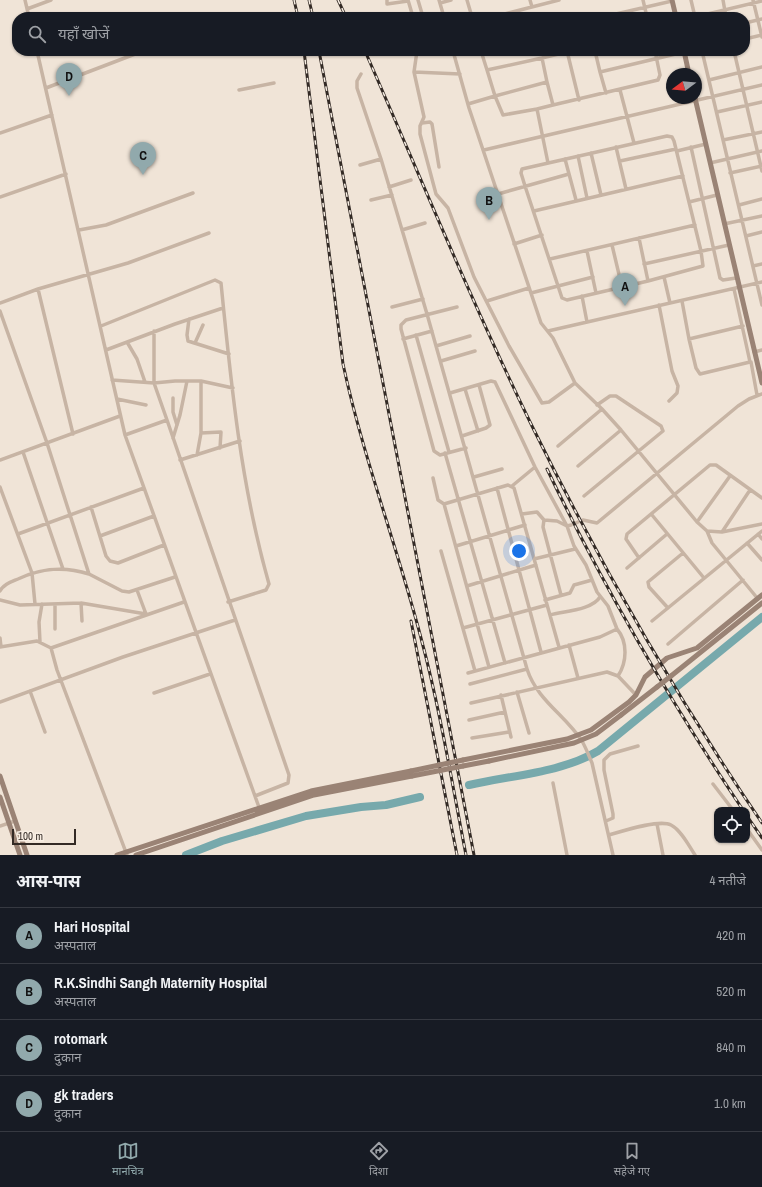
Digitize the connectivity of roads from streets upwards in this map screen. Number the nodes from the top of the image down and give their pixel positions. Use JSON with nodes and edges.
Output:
{"nodes":[{"id":1,"x":25,"y":0,"type":"edge"},
{"id":2,"x":51,"y":0,"type":"edge"},
{"id":3,"x":387,"y":0,"type":"edge"},
{"id":4,"x":408,"y":0,"type":"edge"},
{"id":5,"x":418,"y":0,"type":"edge"},
{"id":6,"x":451,"y":0,"type":"edge"},
{"id":7,"x":467,"y":0,"type":"edge"},
{"id":8,"x":530,"y":0,"type":"edge"},
{"id":9,"x":557,"y":0,"type":"edge"},
{"id":10,"x":643,"y":0,"type":"edge"},
{"id":11,"x":672,"y":0,"type":"edge"},
{"id":12,"x":692,"y":0,"type":"edge"},
{"id":13,"x":723,"y":0,"type":"edge"},
{"id":14,"x":762,"y":0,"type":"edge"},
{"id":15,"x":439,"y":1,"type":"edge"},
{"id":16,"x":753,"y":1,"type":"edge"},
{"id":17,"x":532,"y":7,"type":"junction"},
{"id":18,"x":645,"y":7,"type":"junction"},
{"id":19,"x":27,"y":9,"type":"junction"},
{"id":20,"x":725,"y":9,"type":"junction"},
{"id":21,"x":28,"y":12,"type":"edge"},
{"id":22,"x":412,"y":12,"type":"edge"},
{"id":23,"x":422,"y":12,"type":"edge"},
{"id":24,"x":442,"y":12,"type":"edge"},
{"id":25,"x":471,"y":12,"type":"edge"},
{"id":26,"x":512,"y":12,"type":"edge"},
{"id":27,"x":624,"y":12,"type":"edge"},
{"id":28,"x":646,"y":12,"type":"edge"},
{"id":29,"x":675,"y":12,"type":"edge"},
{"id":30,"x":694,"y":12,"type":"edge"},
{"id":31,"x":714,"y":12,"type":"edge"},
{"id":32,"x":725,"y":12,"type":"edge"},
{"id":33,"x":760,"y":19,"type":"edge"},
{"id":34,"x":750,"y":22,"type":"edge"},
{"id":35,"x":762,"y":36,"type":"edge"},
{"id":36,"x":750,"y":38,"type":"edge"},
{"id":37,"x":38,"y":56,"type":"edge"},
{"id":38,"x":130,"y":56,"type":"edge"},
{"id":39,"x":416,"y":56,"type":"edge"},
{"id":40,"x":454,"y":56,"type":"edge"},
{"id":41,"x":483,"y":56,"type":"edge"},
{"id":42,"x":550,"y":56,"type":"edge"},
{"id":43,"x":570,"y":56,"type":"edge"},
{"id":44,"x":596,"y":56,"type":"edge"},
{"id":45,"x":664,"y":56,"type":"edge"},
{"id":46,"x":685,"y":56,"type":"edge"},
{"id":47,"x":703,"y":56,"type":"edge"},
{"id":48,"x":735,"y":56,"type":"edge"},
{"id":49,"x":542,"y":58,"type":"junction"},
{"id":50,"x":656,"y":58,"type":"junction"},
{"id":51,"x":688,"y":68,"type":"edge"},
{"id":52,"x":762,"y":68,"type":"edge"},
{"id":53,"x":487,"y":70,"type":"junction"},
{"id":54,"x":414,"y":72,"type":"junction"},
{"id":55,"x":600,"y":72,"type":"junction"},
{"id":56,"x":739,"y":73,"type":"junction"},
{"id":57,"x":361,"y":74,"type":"dead end"},
{"id":58,"x":460,"y":74,"type":"junction"},
{"id":59,"x":709,"y":80,"type":"junction"},
{"id":60,"x":548,"y":82,"type":"junction"},
{"id":61,"x":274,"y":83,"type":"dead end"},
{"id":62,"x":762,"y":84,"type":"edge"},
{"id":63,"x":46,"y":88,"type":"junction"},
{"id":64,"x":743,"y":89,"type":"junction"},
{"id":65,"x":239,"y":90,"type":"dead end"},
{"id":66,"x":620,"y":90,"type":"junction"},
{"id":67,"x":606,"y":93,"type":"junction"},
{"id":68,"x":495,"y":96,"type":"junction"},
{"id":69,"x":713,"y":96,"type":"junction"},
{"id":70,"x":702,"y":98,"type":"edge"},
{"id":71,"x":579,"y":100,"type":"junction"},
{"id":72,"x":762,"y":102,"type":"edge"},
{"id":73,"x":468,"y":104,"type":"junction"},
{"id":74,"x":676,"y":104,"type":"edge"},
{"id":75,"x":697,"y":104,"type":"edge"},
{"id":76,"x":553,"y":105,"type":"junction"},
{"id":77,"x":746,"y":105,"type":"junction"},
{"id":78,"x":537,"y":109,"type":"junction"},
{"id":79,"x":717,"y":112,"type":"junction"},
{"id":80,"x":52,"y":115,"type":"junction"},
{"id":81,"x":627,"y":116,"type":"junction"},
{"id":82,"x":422,"y":123,"type":"junction"},
{"id":83,"x":762,"y":132,"type":"edge"},
{"id":84,"x":0,"y":133,"type":"edge"},
{"id":85,"x":754,"y":134,"type":"junction"},
{"id":86,"x":544,"y":135,"type":"junction"},
{"id":87,"x":723,"y":140,"type":"junction"},
{"id":88,"x":634,"y":143,"type":"junction"},
{"id":89,"x":706,"y":144,"type":"junction"},
{"id":90,"x":616,"y":148,"type":"junction"},
{"id":91,"x":691,"y":148,"type":"junction"},
{"id":92,"x":484,"y":150,"type":"junction"},
{"id":93,"x":677,"y":150,"type":"junction"},
{"id":94,"x":760,"y":151,"type":"edge"},
{"id":95,"x":591,"y":153,"type":"junction"},
{"id":96,"x":578,"y":156,"type":"junction"},
{"id":97,"x":565,"y":159,"type":"junction"},
{"id":98,"x":727,"y":159,"type":"junction"},
{"id":99,"x":381,"y":160,"type":"junction"},
{"id":100,"x":620,"y":161,"type":"junction"},
{"id":101,"x":548,"y":163,"type":"junction"},
{"id":102,"x":710,"y":163,"type":"junction"},
{"id":103,"x":360,"y":165,"type":"dead end"},
{"id":104,"x":439,"y":166,"type":"dead end"},
{"id":105,"x":761,"y":166,"type":"edge"},
{"id":106,"x":762,"y":171,"type":"edge"},
{"id":107,"x":730,"y":173,"type":"junction"},
{"id":108,"x":66,"y":174,"type":"junction"},
{"id":109,"x":569,"y":174,"type":"junction"},
{"id":110,"x":683,"y":176,"type":"junction"},
{"id":111,"x":411,"y":180,"type":"dead end"},
{"id":112,"x":525,"y":186,"type":"junction"},
{"id":113,"x":389,"y":187,"type":"junction"},
{"id":114,"x":626,"y":189,"type":"junction"},
{"id":115,"x":193,"y":193,"type":"dead end"},
{"id":116,"x":498,"y":194,"type":"junction"},
{"id":117,"x":392,"y":195,"type":"junction"},
{"id":118,"x":601,"y":195,"type":"junction"},
{"id":119,"x":717,"y":195,"type":"junction"},
{"id":120,"x":0,"y":197,"type":"edge"},
{"id":121,"x":587,"y":198,"type":"junction"},
{"id":122,"x":702,"y":198,"type":"junction"},
{"id":123,"x":762,"y":199,"type":"edge"},
{"id":124,"x":371,"y":200,"type":"dead end"},
{"id":125,"x":576,"y":200,"type":"junction"},
{"id":126,"x":689,"y":202,"type":"junction"},
{"id":127,"x":739,"y":205,"type":"junction"},
{"id":128,"x":534,"y":211,"type":"junction"},
{"id":129,"x":762,"y":216,"type":"edge"},
{"id":130,"x":742,"y":220,"type":"junction"},
{"id":131,"x":425,"y":223,"type":"dead end"},
{"id":132,"x":724,"y":224,"type":"junction"},
{"id":133,"x":695,"y":225,"type":"junction"},
{"id":134,"x":79,"y":230,"type":"junction"},
{"id":135,"x":402,"y":230,"type":"junction"},
{"id":136,"x":762,"y":232,"type":"edge"},
{"id":137,"x":209,"y":233,"type":"dead end"},
{"id":138,"x":542,"y":235,"type":"junction"},
{"id":139,"x":746,"y":236,"type":"junction"},
{"id":140,"x":639,"y":238,"type":"junction"},
{"id":141,"x":514,"y":244,"type":"junction"},
{"id":142,"x":612,"y":245,"type":"junction"},
{"id":143,"x":729,"y":245,"type":"junction"},
{"id":144,"x":714,"y":248,"type":"junction"},
{"id":145,"x":587,"y":251,"type":"junction"},
{"id":146,"x":701,"y":251,"type":"junction"},
{"id":147,"x":550,"y":259,"type":"junction"},
{"id":148,"x":644,"y":264,"type":"junction"},
{"id":149,"x":762,"y":264,"type":"edge"},
{"id":150,"x":753,"y":266,"type":"junction"},
{"id":151,"x":88,"y":273,"type":"junction"},
{"id":152,"x":593,"y":277,"type":"junction"},
{"id":153,"x":664,"y":277,"type":"junction"},
{"id":154,"x":736,"y":278,"type":"junction"},
{"id":155,"x":648,"y":281,"type":"junction"},
{"id":156,"x":762,"y":282,"type":"edge"},
{"id":157,"x":757,"y":283,"type":"junction"},
{"id":158,"x":558,"y":286,"type":"junction"},
{"id":159,"x":622,"y":287,"type":"junction"},
{"id":160,"x":529,"y":288,"type":"junction"},
{"id":161,"x":736,"y":288,"type":"junction"},
{"id":162,"x":38,"y":289,"type":"junction"},
{"id":163,"x":596,"y":292,"type":"junction"},
{"id":164,"x":531,"y":293,"type":"junction"},
{"id":165,"x":582,"y":296,"type":"junction"},
{"id":166,"x":423,"y":299,"type":"junction"},
{"id":167,"x":487,"y":301,"type":"junction"},
{"id":168,"x":682,"y":301,"type":"junction"},
{"id":169,"x":0,"y":303,"type":"edge"},
{"id":170,"x":670,"y":303,"type":"junction"},
{"id":171,"x":659,"y":305,"type":"junction"},
{"id":172,"x":762,"y":305,"type":"edge"},
{"id":173,"x":457,"y":307,"type":"dead end"},
{"id":174,"x":223,"y":308,"type":"junction"},
{"id":175,"x":392,"y":308,"type":"dead end"},
{"id":176,"x":0,"y":311,"type":"edge"},
{"id":177,"x":427,"y":314,"type":"junction"},
{"id":178,"x":188,"y":319,"type":"junction"},
{"id":179,"x":587,"y":322,"type":"junction"},
{"id":180,"x":203,"y":325,"type":"dead end"},
{"id":181,"x":748,"y":325,"type":"junction"},
{"id":182,"x":101,"y":326,"type":"junction"},
{"id":183,"x":742,"y":326,"type":"junction"},
{"id":184,"x":154,"y":331,"type":"junction"},
{"id":185,"x":432,"y":331,"type":"junction"},
{"id":186,"x":548,"y":331,"type":"junction"},
{"id":187,"x":416,"y":336,"type":"junction"},
{"id":188,"x":470,"y":336,"type":"dead end"},
{"id":189,"x":403,"y":339,"type":"junction"},
{"id":190,"x":689,"y":339,"type":"junction"},
{"id":191,"x":127,"y":342,"type":"junction"},
{"id":192,"x":195,"y":343,"type":"junction"},
{"id":193,"x":436,"y":346,"type":"junction"},
{"id":194,"x":106,"y":350,"type":"junction"},
{"id":195,"x":762,"y":350,"type":"edge"},
{"id":196,"x":475,"y":351,"type":"dead end"},
{"id":197,"x":754,"y":352,"type":"junction"},
{"id":198,"x":229,"y":354,"type":"junction"},
{"id":199,"x":756,"y":360,"type":"junction"},
{"id":200,"x":441,"y":361,"type":"junction"},
{"id":201,"x":750,"y":362,"type":"junction"},
{"id":202,"x":112,"y":380,"type":"junction"},
{"id":203,"x":187,"y":381,"type":"junction"},
{"id":204,"x":201,"y":381,"type":"junction"},
{"id":205,"x":145,"y":382,"type":"junction"},
{"id":206,"x":154,"y":383,"type":"junction"},
{"id":207,"x":575,"y":383,"type":"junction"},
{"id":208,"x":762,"y":383,"type":"edge"},
{"id":209,"x":479,"y":385,"type":"junction"},
{"id":210,"x":233,"y":388,"type":"junction"},
{"id":211,"x":466,"y":389,"type":"junction"},
{"id":212,"x":450,"y":394,"type":"junction"},
{"id":213,"x":762,"y":394,"type":"edge"},
{"id":214,"x":757,"y":395,"type":"junction"},
{"id":215,"x":173,"y":398,"type":"dead end"},
{"id":216,"x":116,"y":399,"type":"junction"},
{"id":217,"x":669,"y":401,"type":"dead end"},
{"id":218,"x":598,"y":404,"type":"junction"},
{"id":219,"x":146,"y":405,"type":"dead end"},
{"id":220,"x":602,"y":409,"type":"junction"},
{"id":221,"x":120,"y":416,"type":"junction"},
{"id":222,"x":167,"y":420,"type":"junction"},
{"id":223,"x":177,"y":426,"type":"junction"},
{"id":224,"x":621,"y":430,"type":"junction"},
{"id":225,"x":478,"y":431,"type":"junction"},
{"id":226,"x":201,"y":433,"type":"junction"},
{"id":227,"x":73,"y":434,"type":"junction"},
{"id":228,"x":125,"y":435,"type":"junction"},
{"id":229,"x":462,"y":436,"type":"junction"},
{"id":230,"x":173,"y":438,"type":"junction"},
{"id":231,"x":240,"y":441,"type":"junction"},
{"id":232,"x":47,"y":443,"type":"junction"},
{"id":233,"x":558,"y":446,"type":"dead end"},
{"id":234,"x":220,"y":448,"type":"junction"},
{"id":235,"x":466,"y":448,"type":"junction"},
{"id":236,"x":23,"y":452,"type":"junction"},
{"id":237,"x":639,"y":452,"type":"junction"},
{"id":238,"x":447,"y":453,"type":"junction"},
{"id":239,"x":197,"y":455,"type":"junction"},
{"id":240,"x":0,"y":460,"type":"edge"},
{"id":241,"x":180,"y":460,"type":"junction"},
{"id":242,"x":578,"y":466,"type":"dead end"},
{"id":243,"x":535,"y":467,"type":"junction"},
{"id":244,"x":502,"y":469,"type":"dead end"},
{"id":245,"x":657,"y":473,"type":"junction"},
{"id":246,"x":730,"y":476,"type":"junction"},
{"id":247,"x":474,"y":477,"type":"junction"},
{"id":248,"x":433,"y":478,"type":"dead end"},
{"id":249,"x":0,"y":486,"type":"edge"},
{"id":250,"x":512,"y":486,"type":"junction"},
{"id":251,"x":144,"y":488,"type":"junction"},
{"id":252,"x":497,"y":488,"type":"junction"},
{"id":253,"x":750,"y":490,"type":"junction"},
{"id":254,"x":478,"y":494,"type":"junction"},
{"id":255,"x":675,"y":495,"type":"junction"},
{"id":256,"x":584,"y":496,"type":"dead end"},
{"id":257,"x":2,"y":497,"type":"edge"},
{"id":258,"x":762,"y":498,"type":"edge"},
{"id":259,"x":459,"y":499,"type":"junction"},
{"id":260,"x":444,"y":504,"type":"junction"},
{"id":261,"x":91,"y":507,"type":"junction"},
{"id":262,"x":70,"y":514,"type":"junction"},
{"id":263,"x":522,"y":514,"type":"junction"},
{"id":264,"x":652,"y":515,"type":"junction"},
{"id":265,"x":154,"y":516,"type":"junction"},
{"id":266,"x":544,"y":520,"type":"junction"},
{"id":267,"x":583,"y":520,"type":"dead end"},
{"id":268,"x":48,"y":522,"type":"junction"},
{"id":269,"x":697,"y":522,"type":"junction"},
{"id":270,"x":762,"y":524,"type":"edge"},
{"id":271,"x":525,"y":525,"type":"junction"},
{"id":272,"x":569,"y":526,"type":"junction"},
{"id":273,"x":508,"y":530,"type":"junction"},
{"id":274,"x":707,"y":531,"type":"junction"},
{"id":275,"x":762,"y":531,"type":"edge"},
{"id":276,"x":722,"y":532,"type":"junction"},
{"id":277,"x":18,"y":534,"type":"junction"},
{"id":278,"x":667,"y":534,"type":"junction"},
{"id":279,"x":758,"y":534,"type":"junction"},
{"id":280,"x":490,"y":535,"type":"junction"},
{"id":281,"x":100,"y":536,"type":"junction"},
{"id":282,"x":762,"y":539,"type":"edge"},
{"id":283,"x":470,"y":541,"type":"junction"},
{"id":284,"x":747,"y":543,"type":"junction"},
{"id":285,"x":164,"y":545,"type":"junction"},
{"id":286,"x":456,"y":546,"type":"junction"},
{"id":287,"x":575,"y":549,"type":"junction"},
{"id":288,"x":441,"y":551,"type":"dead end"},
{"id":289,"x":683,"y":553,"type":"junction"},
{"id":290,"x":550,"y":556,"type":"junction"},
{"id":291,"x":639,"y":558,"type":"junction"},
{"id":292,"x":534,"y":559,"type":"junction"},
{"id":293,"x":726,"y":560,"type":"junction"},
{"id":294,"x":762,"y":560,"type":"edge"},
{"id":295,"x":536,"y":565,"type":"junction"},
{"id":296,"x":627,"y":568,"type":"dead end"},
{"id":297,"x":64,"y":569,"type":"junction"},
{"id":298,"x":519,"y":570,"type":"junction"},
{"id":299,"x":32,"y":573,"type":"junction"},
{"id":300,"x":89,"y":574,"type":"junction"},
{"id":301,"x":502,"y":575,"type":"junction"},
{"id":302,"x":175,"y":577,"type":"junction"},
{"id":303,"x":704,"y":578,"type":"junction"},
{"id":304,"x":592,"y":580,"type":"junction"},
{"id":305,"x":743,"y":580,"type":"junction"},
{"id":306,"x":482,"y":582,"type":"junction"},
{"id":307,"x":0,"y":583,"type":"edge"},
{"id":308,"x":467,"y":586,"type":"junction"},
{"id":309,"x":1,"y":590,"type":"edge"},
{"id":310,"x":137,"y":590,"type":"junction"},
{"id":311,"x":561,"y":595,"type":"junction"},
{"id":312,"x":600,"y":597,"type":"junction"},
{"id":313,"x":761,"y":599,"type":"edge"},
{"id":314,"x":0,"y":600,"type":"edge"},
{"id":315,"x":546,"y":600,"type":"junction"},
{"id":316,"x":184,"y":602,"type":"junction"},
{"id":317,"x":228,"y":602,"type":"junction"},
{"id":318,"x":81,"y":603,"type":"junction"},
{"id":319,"x":35,"y":604,"type":"junction"},
{"id":320,"x":42,"y":604,"type":"junction"},
{"id":321,"x":55,"y":604,"type":"junction"},
{"id":322,"x":547,"y":605,"type":"junction"},
{"id":323,"x":668,"y":608,"type":"junction"},
{"id":324,"x":530,"y":610,"type":"junction"},
{"id":325,"x":146,"y":614,"type":"junction"},
{"id":326,"x":512,"y":614,"type":"junction"},
{"id":327,"x":550,"y":615,"type":"junction"},
{"id":328,"x":82,"y":620,"type":"dead end"},
{"id":329,"x":234,"y":620,"type":"junction"},
{"id":330,"x":493,"y":620,"type":"junction"},
{"id":331,"x":652,"y":621,"type":"dead end"},
{"id":332,"x":477,"y":624,"type":"junction"},
{"id":333,"x":463,"y":628,"type":"junction"},
{"id":334,"x":55,"y":629,"type":"dead end"},
{"id":335,"x":617,"y":629,"type":"junction"},
{"id":336,"x":196,"y":632,"type":"junction"},
{"id":337,"x":0,"y":638,"type":"edge"},
{"id":338,"x":40,"y":642,"type":"junction"},
{"id":339,"x":570,"y":644,"type":"junction"},
{"id":340,"x":668,"y":644,"type":"dead end"},
{"id":341,"x":0,"y":647,"type":"edge"},
{"id":342,"x":559,"y":647,"type":"junction"},
{"id":343,"x":52,"y":648,"type":"junction"},
{"id":344,"x":541,"y":652,"type":"junction"},
{"id":345,"x":524,"y":657,"type":"junction"},
{"id":346,"x":505,"y":662,"type":"junction"},
{"id":347,"x":489,"y":667,"type":"junction"},
{"id":348,"x":527,"y":669,"type":"junction"},
{"id":349,"x":475,"y":671,"type":"junction"},
{"id":350,"x":468,"y":673,"type":"dead end"},
{"id":351,"x":210,"y":674,"type":"junction"},
{"id":352,"x":618,"y":676,"type":"junction"},
{"id":353,"x":578,"y":678,"type":"junction"},
{"id":354,"x":61,"y":680,"type":"junction"},
{"id":355,"x":470,"y":684,"type":"dead end"},
{"id":356,"x":535,"y":689,"type":"junction"},
{"id":357,"x":30,"y":691,"type":"junction"},
{"id":358,"x":517,"y":692,"type":"junction"},
{"id":359,"x":154,"y":693,"type":"dead end"},
{"id":360,"x":636,"y":695,"type":"junction"},
{"id":361,"x":501,"y":696,"type":"junction"},
{"id":362,"x":0,"y":702,"type":"edge"},
{"id":363,"x":470,"y":703,"type":"dead end"},
{"id":364,"x":505,"y":712,"type":"junction"},
{"id":365,"x":469,"y":720,"type":"dead end"},
{"id":366,"x":45,"y":732,"type":"dead end"},
{"id":367,"x":509,"y":732,"type":"junction"},
{"id":368,"x":529,"y":733,"type":"dead end"},
{"id":369,"x":578,"y":736,"type":"junction"},
{"id":370,"x":511,"y":737,"type":"dead end"},
{"id":371,"x":472,"y":738,"type":"dead end"},
{"id":372,"x":638,"y":746,"type":"dead end"},
{"id":373,"x":463,"y":763,"type":"junction"},
{"id":374,"x":0,"y":776,"type":"edge"},
{"id":375,"x":553,"y":783,"type":"dead end"},
{"id":376,"x":713,"y":784,"type":"dead end"},
{"id":377,"x":255,"y":796,"type":"junction"},
{"id":378,"x":0,"y":797,"type":"edge"},
{"id":379,"x":731,"y":807,"type":"edge"},
{"id":380,"x":260,"y":810,"type":"junction"},
{"id":381,"x":15,"y":821,"type":"junction"},
{"id":382,"x":606,"y":821,"type":"junction"},
{"id":383,"x":9,"y":823,"type":"junction"},
{"id":384,"x":657,"y":824,"type":"junction"},
{"id":385,"x":0,"y":826,"type":"edge"},
{"id":386,"x":750,"y":833,"type":"edge"},
{"id":387,"x":609,"y":835,"type":"junction"},
{"id":388,"x":762,"y":850,"type":"edge"},
{"id":389,"x":127,"y":854,"type":"edge"},
{"id":390,"x":20,"y":855,"type":"edge"},
{"id":391,"x":27,"y":855,"type":"edge"},
{"id":392,"x":117,"y":855,"type":"edge"},
{"id":393,"x":136,"y":855,"type":"edge"},
{"id":394,"x":567,"y":855,"type":"edge"},
{"id":395,"x":613,"y":855,"type":"edge"},
{"id":396,"x":664,"y":855,"type":"edge"},
{"id":397,"x":695,"y":855,"type":"edge"}],
"edges":[{"from":1,"to":19,"type":"street"},
{"from":2,"to":19,"type":"street"},
{"from":3,"to":4,"type":"street"},
{"from":4,"to":22,"type":"street"},
{"from":5,"to":23,"type":"street"},
{"from":6,"to":15,"type":"street"},
{"from":7,"to":25,"type":"street"},
{"from":8,"to":17,"type":"street"},
{"from":9,"to":17,"type":"street"},
{"from":10,"to":18,"type":"street"},
{"from":11,"to":18,"type":"street"},
{"from":11,"to":29,"type":"street"},
{"from":12,"to":30,"type":"street"},
{"from":13,"to":20,"type":"street"},
{"from":14,"to":16,"type":"street"},
{"from":15,"to":24,"type":"street"},
{"from":16,"to":20,"type":"street"},
{"from":16,"to":33,"type":"street"},
{"from":17,"to":26,"type":"street"},
{"from":18,"to":27,"type":"street"},
{"from":18,"to":28,"type":"street"},
{"from":19,"to":21,"type":"street"},
{"from":20,"to":31,"type":"street"},
{"from":20,"to":32,"type":"street"},
{"from":33,"to":34,"type":"street"},
{"from":33,"to":35,"type":"street"},
{"from":35,"to":36,"type":"street"},
{"from":37,"to":63,"type":"street"},
{"from":38,"to":63,"type":"street"},
{"from":39,"to":54,"type":"street"},
{"from":40,"to":58,"type":"street"},
{"from":41,"to":53,"type":"street"},
{"from":42,"to":49,"type":"street"},
{"from":43,"to":71,"type":"street"},
{"from":44,"to":55,"type":"street"},
{"from":45,"to":50,"type":"street"},
{"from":46,"to":51,"type":"street"},
{"from":47,"to":59,"type":"street"},
{"from":48,"to":56,"type":"street"},
{"from":49,"to":53,"type":"street"},
{"from":49,"to":60,"type":"street"},
{"from":50,"to":55,"type":"street"},
{"from":50,"to":66,"type":"street"},
{"from":52,"to":56,"type":"street"},
{"from":53,"to":68,"type":"street"},
{"from":54,"to":58,"type":"street"},
{"from":54,"to":82,"type":"street"},
{"from":55,"to":67,"type":"street"},
{"from":56,"to":59,"type":"street"},
{"from":56,"to":64,"type":"street"},
{"from":57,"to":99,"type":"street"},
{"from":58,"to":73,"type":"street"},
{"from":59,"to":69,"type":"street"},
{"from":60,"to":68,"type":"street"},
{"from":60,"to":76,"type":"street"},
{"from":61,"to":65,"type":"street"},
{"from":62,"to":64,"type":"street"},
{"from":63,"to":80,"type":"street"},
{"from":64,"to":69,"type":"street"},
{"from":64,"to":77,"type":"street"},
{"from":66,"to":67,"type":"street"},
{"from":66,"to":81,"type":"street"},
{"from":67,"to":71,"type":"street"},
{"from":68,"to":73,"type":"street"},
{"from":68,"to":78,"type":"street"},
{"from":69,"to":70,"type":"street"},
{"from":69,"to":79,"type":"street"},
{"from":71,"to":76,"type":"street"},
{"from":72,"to":77,"type":"street"},
{"from":73,"to":92,"type":"street"},
{"from":74,"to":81,"type":"street"},
{"from":75,"to":89,"type":"street"},
{"from":76,"to":78,"type":"street"},
{"from":77,"to":79,"type":"street"},
{"from":77,"to":85,"type":"street"},
{"from":78,"to":86,"type":"street"},
{"from":79,"to":87,"type":"street"},
{"from":80,"to":84,"type":"street"},
{"from":80,"to":108,"type":"street"},
{"from":81,"to":86,"type":"street"},
{"from":81,"to":88,"type":"street"},
{"from":82,"to":104,"type":"street"},
{"from":82,"to":167,"type":"street"},
{"from":83,"to":85,"type":"street"},
{"from":85,"to":87,"type":"street"},
{"from":85,"to":94,"type":"street"},
{"from":86,"to":92,"type":"street"},
{"from":86,"to":101,"type":"street"},
{"from":87,"to":98,"type":"street"},
{"from":88,"to":90,"type":"street"},
{"from":88,"to":93,"type":"street"},
{"from":89,"to":91,"type":"street"},
{"from":89,"to":102,"type":"street"},
{"from":90,"to":95,"type":"street"},
{"from":90,"to":100,"type":"street"},
{"from":91,"to":93,"type":"street"},
{"from":91,"to":122,"type":"street"},
{"from":92,"to":116,"type":"street"},
{"from":93,"to":100,"type":"street"},
{"from":93,"to":110,"type":"street"},
{"from":94,"to":98,"type":"street"},
{"from":94,"to":105,"type":"street"},
{"from":95,"to":96,"type":"street"},
{"from":95,"to":118,"type":"street"},
{"from":96,"to":97,"type":"street"},
{"from":96,"to":121,"type":"street"},
{"from":97,"to":101,"type":"street"},
{"from":97,"to":109,"type":"street"},
{"from":98,"to":102,"type":"street"},
{"from":98,"to":107,"type":"street"},
{"from":99,"to":103,"type":"street"},
{"from":99,"to":113,"type":"street"},
{"from":100,"to":114,"type":"street"},
{"from":101,"to":112,"type":"street"},
{"from":102,"to":119,"type":"street"},
{"from":105,"to":106,"type":"street"},
{"from":105,"to":107,"type":"street"},
{"from":107,"to":127,"type":"street"},
{"from":108,"to":120,"type":"street"},
{"from":108,"to":134,"type":"street"},
{"from":109,"to":112,"type":"street"},
{"from":109,"to":125,"type":"street"},
{"from":110,"to":114,"type":"street"},
{"from":110,"to":126,"type":"street"},
{"from":111,"to":113,"type":"street"},
{"from":112,"to":116,"type":"street"},
{"from":112,"to":128,"type":"street"},
{"from":113,"to":117,"type":"street"},
{"from":114,"to":118,"type":"street"},
{"from":115,"to":134,"type":"street"},
{"from":116,"to":141,"type":"street"},
{"from":117,"to":124,"type":"street"},
{"from":117,"to":135,"type":"street"},
{"from":118,"to":121,"type":"street"},
{"from":119,"to":122,"type":"street"},
{"from":119,"to":132,"type":"street"},
{"from":121,"to":125,"type":"street"},
{"from":122,"to":126,"type":"street"},
{"from":122,"to":144,"type":"street"},
{"from":123,"to":127,"type":"street"},
{"from":125,"to":128,"type":"street"},
{"from":126,"to":133,"type":"street"},
{"from":127,"to":130,"type":"street"},
{"from":128,"to":138,"type":"street"},
{"from":129,"to":130,"type":"street"},
{"from":130,"to":132,"type":"street"},
{"from":130,"to":139,"type":"street"},
{"from":131,"to":135,"type":"street"},
{"from":132,"to":143,"type":"street"},
{"from":133,"to":140,"type":"street"},
{"from":133,"to":146,"type":"street"},
{"from":134,"to":151,"type":"street"},
{"from":135,"to":166,"type":"street"},
{"from":136,"to":139,"type":"street"},
{"from":137,"to":151,"type":"street"},
{"from":138,"to":141,"type":"street"},
{"from":138,"to":147,"type":"street"},
{"from":139,"to":150,"type":"street"},
{"from":140,"to":142,"type":"street"},
{"from":140,"to":148,"type":"street"},
{"from":141,"to":160,"type":"street"},
{"from":142,"to":145,"type":"street"},
{"from":142,"to":159,"type":"street"},
{"from":143,"to":144,"type":"street"},
{"from":143,"to":154,"type":"street"},
{"from":144,"to":146,"type":"street"},
{"from":144,"to":154,"type":"street"},
{"from":145,"to":147,"type":"street"},
{"from":145,"to":152,"type":"street"},
{"from":146,"to":148,"type":"street"},
{"from":146,"to":153,"type":"street"},
{"from":147,"to":158,"type":"street"},
{"from":148,"to":155,"type":"street"},
{"from":149,"to":150,"type":"street"},
{"from":150,"to":157,"type":"street"},
{"from":151,"to":162,"type":"street"},
{"from":151,"to":182,"type":"street"},
{"from":152,"to":158,"type":"street"},
{"from":152,"to":163,"type":"street"},
{"from":153,"to":155,"type":"street"},
{"from":153,"to":170,"type":"street"},
{"from":154,"to":161,"type":"street"},
{"from":155,"to":159,"type":"street"},
{"from":156,"to":157,"type":"street"},
{"from":157,"to":161,"type":"street"},
{"from":157,"to":172,"type":"street"},
{"from":158,"to":164,"type":"street"},
{"from":158,"to":165,"type":"street"},
{"from":159,"to":163,"type":"street"},
{"from":160,"to":164,"type":"street"},
{"from":160,"to":167,"type":"street"},
{"from":161,"to":168,"type":"street"},
{"from":161,"to":181,"type":"street"},
{"from":161,"to":183,"type":"street"},
{"from":162,"to":169,"type":"street"},
{"from":162,"to":227,"type":"street"},
{"from":163,"to":165,"type":"street"},
{"from":164,"to":186,"type":"street"},
{"from":165,"to":179,"type":"street"},
{"from":166,"to":175,"type":"street"},
{"from":166,"to":177,"type":"street"},
{"from":167,"to":207,"type":"street"},
{"from":168,"to":170,"type":"street"},
{"from":168,"to":190,"type":"street"},
{"from":170,"to":171,"type":"street"},
{"from":171,"to":179,"type":"street"},
{"from":171,"to":217,"type":"street"},
{"from":173,"to":177,"type":"street"},
{"from":174,"to":178,"type":"street"},
{"from":174,"to":182,"type":"street"},
{"from":174,"to":198,"type":"street"},
{"from":176,"to":232,"type":"street"},
{"from":177,"to":185,"type":"street"},
{"from":177,"to":189,"type":"street"},
{"from":178,"to":184,"type":"street"},
{"from":178,"to":192,"type":"street"},
{"from":179,"to":186,"type":"street"},
{"from":180,"to":192,"type":"street"},
{"from":181,"to":183,"type":"street"},
{"from":181,"to":197,"type":"street"},
{"from":182,"to":194,"type":"street"},
{"from":183,"to":190,"type":"street"},
{"from":183,"to":201,"type":"street"},
{"from":184,"to":191,"type":"street"},
{"from":184,"to":206,"type":"street"},
{"from":185,"to":187,"type":"street"},
{"from":185,"to":193,"type":"street"},
{"from":186,"to":207,"type":"street"},
{"from":187,"to":189,"type":"street"},
{"from":187,"to":238,"type":"street"},
{"from":188,"to":193,"type":"street"},
{"from":189,"to":238,"type":"street"},
{"from":190,"to":201,"type":"street"},
{"from":191,"to":194,"type":"street"},
{"from":191,"to":205,"type":"street"},
{"from":192,"to":198,"type":"street"},
{"from":193,"to":200,"type":"street"},
{"from":194,"to":202,"type":"street"},
{"from":195,"to":197,"type":"street"},
{"from":196,"to":200,"type":"street"},
{"from":197,"to":199,"type":"street"},
{"from":198,"to":210,"type":"street"},
{"from":199,"to":201,"type":"street"},
{"from":199,"to":208,"type":"street"},
{"from":200,"to":212,"type":"street"},
{"from":201,"to":214,"type":"street"},
{"from":202,"to":205,"type":"street"},
{"from":202,"to":216,"type":"street"},
{"from":203,"to":204,"type":"street"},
{"from":203,"to":206,"type":"street"},
{"from":203,"to":223,"type":"street"},
{"from":204,"to":210,"type":"street"},
{"from":204,"to":226,"type":"street"},
{"from":205,"to":206,"type":"street"},
{"from":206,"to":222,"type":"street"},
{"from":207,"to":218,"type":"street"},
{"from":209,"to":211,"type":"street"},
{"from":209,"to":225,"type":"street"},
{"from":209,"to":243,"type":"street"},
{"from":210,"to":231,"type":"street"},
{"from":211,"to":212,"type":"street"},
{"from":211,"to":225,"type":"street"},
{"from":212,"to":229,"type":"street"},
{"from":213,"to":214,"type":"street"},
{"from":214,"to":245,"type":"street"},
{"from":215,"to":223,"type":"street"},
{"from":216,"to":219,"type":"street"},
{"from":216,"to":221,"type":"street"},
{"from":218,"to":220,"type":"street"},
{"from":218,"to":237,"type":"street"},
{"from":220,"to":224,"type":"street"},
{"from":220,"to":233,"type":"street"},
{"from":221,"to":227,"type":"street"},
{"from":221,"to":228,"type":"street"},
{"from":222,"to":228,"type":"street"},
{"from":222,"to":230,"type":"street"},
{"from":223,"to":230,"type":"street"},
{"from":224,"to":237,"type":"street"},
{"from":224,"to":242,"type":"street"},
{"from":225,"to":229,"type":"street"},
{"from":226,"to":234,"type":"street"},
{"from":226,"to":239,"type":"street"},
{"from":227,"to":232,"type":"street"},
{"from":228,"to":251,"type":"street"},
{"from":229,"to":235,"type":"street"},
{"from":230,"to":241,"type":"street"},
{"from":231,"to":234,"type":"street"},
{"from":231,"to":317,"type":"street"},
{"from":232,"to":236,"type":"street"},
{"from":232,"to":262,"type":"street"},
{"from":234,"to":239,"type":"street"},
{"from":235,"to":238,"type":"street"},
{"from":235,"to":247,"type":"street"},
{"from":236,"to":240,"type":"street"},
{"from":236,"to":268,"type":"street"},
{"from":237,"to":245,"type":"street"},
{"from":237,"to":256,"type":"street"},
{"from":238,"to":259,"type":"street"},
{"from":239,"to":241,"type":"street"},
{"from":241,"to":317,"type":"street"},
{"from":243,"to":250,"type":"street"},
{"from":243,"to":272,"type":"street"},
{"from":244,"to":247,"type":"street"},
{"from":245,"to":255,"type":"street"},
{"from":245,"to":267,"type":"street"},
{"from":246,"to":253,"type":"street"},
{"from":246,"to":255,"type":"street"},
{"from":246,"to":269,"type":"street"},
{"from":247,"to":254,"type":"street"},
{"from":248,"to":260,"type":"street"},
{"from":249,"to":257,"type":"street"},
{"from":250,"to":252,"type":"street"},
{"from":250,"to":263,"type":"street"},
{"from":251,"to":261,"type":"street"},
{"from":251,"to":265,"type":"street"},
{"from":252,"to":254,"type":"street"},
{"from":252,"to":273,"type":"street"},
{"from":253,"to":258,"type":"street"},
{"from":253,"to":276,"type":"street"},
{"from":254,"to":259,"type":"street"},
{"from":254,"to":280,"type":"street"},
{"from":255,"to":264,"type":"street"},
{"from":255,"to":269,"type":"street"},
{"from":257,"to":277,"type":"street"},
{"from":259,"to":260,"type":"street"},
{"from":259,"to":283,"type":"street"},
{"from":260,"to":286,"type":"street"},
{"from":261,"to":262,"type":"street"},
{"from":261,"to":281,"type":"street"},
{"from":262,"to":268,"type":"street"},
{"from":262,"to":300,"type":"street"},
{"from":263,"to":266,"type":"street"},
{"from":263,"to":271,"type":"street"},
{"from":264,"to":278,"type":"street"},
{"from":264,"to":291,"type":"street"},
{"from":265,"to":281,"type":"street"},
{"from":265,"to":285,"type":"street"},
{"from":266,"to":272,"type":"street"},
{"from":266,"to":290,"type":"street"},
{"from":268,"to":277,"type":"street"},
{"from":268,"to":297,"type":"street"},
{"from":269,"to":274,"type":"street"},
{"from":270,"to":276,"type":"street"},
{"from":271,"to":273,"type":"street"},
{"from":271,"to":292,"type":"street"},
{"from":272,"to":287,"type":"street"},
{"from":273,"to":280,"type":"street"},
{"from":273,"to":298,"type":"street"},
{"from":274,"to":276,"type":"street"},
{"from":274,"to":293,"type":"street"},
{"from":275,"to":279,"type":"street"},
{"from":277,"to":299,"type":"street"},
{"from":278,"to":289,"type":"street"},
{"from":278,"to":291,"type":"street"},
{"from":279,"to":282,"type":"street"},
{"from":279,"to":284,"type":"street"},
{"from":280,"to":283,"type":"street"},
{"from":280,"to":301,"type":"street"},
{"from":281,"to":285,"type":"street"},
{"from":283,"to":286,"type":"street"},
{"from":283,"to":306,"type":"street"},
{"from":284,"to":293,"type":"street"},
{"from":284,"to":294,"type":"street"},
{"from":285,"to":302,"type":"street"},
{"from":286,"to":308,"type":"street"},
{"from":287,"to":290,"type":"street"},
{"from":287,"to":304,"type":"street"},
{"from":288,"to":333,"type":"street"},
{"from":289,"to":303,"type":"street"},
{"from":289,"to":323,"type":"street"},
{"from":290,"to":292,"type":"street"},
{"from":290,"to":311,"type":"street"},
{"from":291,"to":296,"type":"street"},
{"from":292,"to":295,"type":"street"},
{"from":293,"to":303,"type":"street"},
{"from":293,"to":305,"type":"street"},
{"from":295,"to":298,"type":"street"},
{"from":295,"to":315,"type":"street"},
{"from":297,"to":299,"type":"street"},
{"from":297,"to":300,"type":"street"},
{"from":298,"to":301,"type":"street"},
{"from":298,"to":324,"type":"street"},
{"from":299,"to":309,"type":"street"},
{"from":299,"to":319,"type":"street"},
{"from":300,"to":310,"type":"street"},
{"from":301,"to":306,"type":"street"},
{"from":301,"to":326,"type":"street"},
{"from":302,"to":310,"type":"street"},
{"from":302,"to":316,"type":"street"},
{"from":303,"to":323,"type":"street"},
{"from":304,"to":311,"type":"street"},
{"from":304,"to":312,"type":"street"},
{"from":305,"to":313,"type":"street"},
{"from":305,"to":340,"type":"street"},
{"from":306,"to":308,"type":"street"},
{"from":306,"to":330,"type":"street"},
{"from":307,"to":309,"type":"street"},
{"from":308,"to":332,"type":"street"},
{"from":310,"to":325,"type":"street"},
{"from":311,"to":315,"type":"street"},
{"from":312,"to":327,"type":"street"},
{"from":312,"to":335,"type":"street"},
{"from":313,"to":360,"type":"street"},
{"from":313,"to":373,"type":"street","bridge":true},
{"from":314,"to":319,"type":"street"},
{"from":315,"to":322,"type":"street"},
{"from":316,"to":325,"type":"street"},
{"from":316,"to":336,"type":"street"},
{"from":317,"to":329,"type":"street"},
{"from":318,"to":321,"type":"street"},
{"from":318,"to":325,"type":"street"},
{"from":318,"to":328,"type":"street"},
{"from":319,"to":320,"type":"street"},
{"from":320,"to":321,"type":"street"},
{"from":320,"to":338,"type":"street"},
{"from":321,"to":334,"type":"street"},
{"from":322,"to":324,"type":"street"},
{"from":322,"to":327,"type":"street"},
{"from":323,"to":331,"type":"street"},
{"from":324,"to":326,"type":"street"},
{"from":324,"to":344,"type":"street"},
{"from":325,"to":343,"type":"street"},
{"from":326,"to":330,"type":"street"},
{"from":326,"to":345,"type":"street"},
{"from":327,"to":342,"type":"street"},
{"from":329,"to":336,"type":"street"},
{"from":329,"to":377,"type":"street"},
{"from":330,"to":332,"type":"street"},
{"from":330,"to":346,"type":"street"},
{"from":332,"to":333,"type":"street"},
{"from":332,"to":347,"type":"street"},
{"from":333,"to":349,"type":"street"},
{"from":335,"to":339,"type":"street"},
{"from":335,"to":352,"type":"street"},
{"from":336,"to":351,"type":"street"},
{"from":336,"to":354,"type":"street"},
{"from":337,"to":341,"type":"street"},
{"from":338,"to":341,"type":"street"},
{"from":338,"to":343,"type":"street"},
{"from":339,"to":342,"type":"street"},
{"from":339,"to":353,"type":"street"},
{"from":342,"to":344,"type":"street"},
{"from":343,"to":354,"type":"street"},
{"from":344,"to":345,"type":"street"},
{"from":345,"to":346,"type":"street"},
{"from":345,"to":348,"type":"street"},
{"from":346,"to":347,"type":"street"},
{"from":347,"to":349,"type":"street"},
{"from":348,"to":355,"type":"street"},
{"from":348,"to":356,"type":"street"},
{"from":349,"to":350,"type":"street"},
{"from":351,"to":359,"type":"street"},
{"from":351,"to":377,"type":"street"},
{"from":352,"to":353,"type":"street"},
{"from":352,"to":360,"type":"street"},
{"from":353,"to":356,"type":"street"},
{"from":354,"to":357,"type":"street"},
{"from":354,"to":389,"type":"street"},
{"from":356,"to":358,"type":"street"},
{"from":356,"to":369,"type":"street"},
{"from":357,"to":362,"type":"street"},
{"from":357,"to":366,"type":"street"},
{"from":358,"to":361,"type":"street"},
{"from":358,"to":368,"type":"street"},
{"from":360,"to":369,"type":"street"},
{"from":361,"to":363,"type":"street"},
{"from":361,"to":364,"type":"street"},
{"from":364,"to":365,"type":"street"},
{"from":364,"to":367,"type":"street"},
{"from":367,"to":370,"type":"street"},
{"from":367,"to":371,"type":"street"},
{"from":369,"to":373,"type":"street"},
{"from":369,"to":382,"type":"street"},
{"from":372,"to":382,"type":"street"},
{"from":373,"to":380,"type":"street","bridge":true},
{"from":374,"to":381,"type":"street"},
{"from":375,"to":394,"type":"street"},
{"from":376,"to":379,"type":"street"},
{"from":377,"to":380,"type":"street"},
{"from":378,"to":383,"type":"street"},
{"from":380,"to":389,"type":"street"},
{"from":380,"to":393,"type":"street"},
{"from":381,"to":383,"type":"street"},
{"from":381,"to":391,"type":"street"},
{"from":382,"to":387,"type":"street"},
{"from":383,"to":385,"type":"street"},
{"from":383,"to":390,"type":"street"},
{"from":384,"to":387,"type":"street"},
{"from":384,"to":396,"type":"street"},
{"from":384,"to":397,"type":"street"},
{"from":386,"to":388,"type":"street"},
{"from":387,"to":395,"type":"street"},
{"from":389,"to":392,"type":"street"}]}
